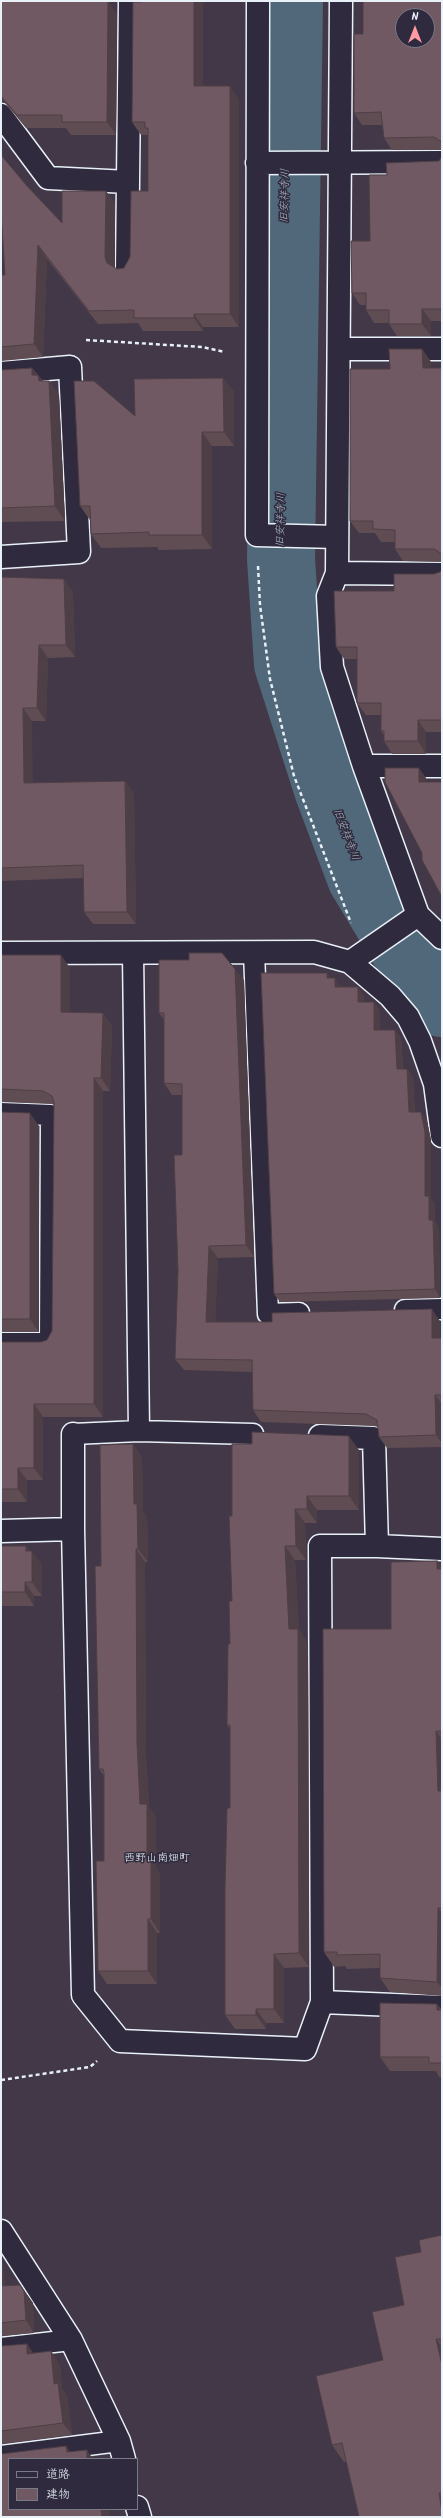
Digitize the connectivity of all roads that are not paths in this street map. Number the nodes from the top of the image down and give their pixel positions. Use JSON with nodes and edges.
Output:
{"nodes":[{"id":1,"x":130,"y":1,"type":"edge"},
{"id":2,"x":258,"y":1,"type":"edge"},
{"id":3,"x":341,"y":1,"type":"edge"},
{"id":4,"x":1,"y":115,"type":"edge"},
{"id":5,"x":442,"y":162,"type":"edge"},
{"id":6,"x":257,"y":163,"type":"junction"},
{"id":7,"x":339,"y":163,"type":"junction"},
{"id":8,"x":128,"y":182,"type":"junction"},
{"id":9,"x":127,"y":270,"type":"edge"},
{"id":10,"x":339,"y":349,"type":"junction"},
{"id":11,"x":442,"y":349,"type":"edge"},
{"id":12,"x":1,"y":372,"type":"edge"},
{"id":13,"x":337,"y":537,"type":"junction"},
{"id":14,"x":1,"y":558,"type":"edge"},
{"id":15,"x":336,"y":574,"type":"junction"},
{"id":16,"x":442,"y":574,"type":"edge"},
{"id":17,"x":364,"y":766,"type":"junction"},
{"id":18,"x":442,"y":766,"type":"edge"},
{"id":19,"x":415,"y":917,"type":"junction"},
{"id":20,"x":442,"y":938,"type":"edge"},
{"id":21,"x":133,"y":952,"type":"junction"},
{"id":22,"x":254,"y":952,"type":"junction"},
{"id":23,"x":1,"y":953,"type":"edge"},
{"id":24,"x":350,"y":962,"type":"junction"},
{"id":25,"x":1,"y":1114,"type":"edge"},
{"id":26,"x":442,"y":1136,"type":"edge"},
{"id":27,"x":442,"y":1309,"type":"edge"},
{"id":28,"x":386,"y":1311,"type":"edge"},
{"id":29,"x":315,"y":1313,"type":"edge"},
{"id":30,"x":1,"y":1343,"type":"edge"},
{"id":31,"x":139,"y":1431,"type":"junction"},
{"id":32,"x":73,"y":1434,"type":"joint"},
{"id":33,"x":253,"y":1434,"type":"joint"},
{"id":34,"x":275,"y":1434,"type":"edge"},
{"id":35,"x":298,"y":1435,"type":"edge"},
{"id":36,"x":73,"y":1529,"type":"junction"},
{"id":37,"x":1,"y":1531,"type":"edge"},
{"id":38,"x":377,"y":1546,"type":"junction"},
{"id":39,"x":442,"y":1549,"type":"edge"},
{"id":40,"x":322,"y":2002,"type":"junction"},
{"id":41,"x":442,"y":2007,"type":"edge"},
{"id":42,"x":1,"y":2232,"type":"edge"},
{"id":43,"x":71,"y":2340,"type":"junction"},
{"id":44,"x":1,"y":2348,"type":"edge"},
{"id":45,"x":121,"y":2450,"type":"edge"},
{"id":46,"x":1,"y":2456,"type":"edge"}],
"edges":[{"from":1,"to":8,"type":"street"},
{"from":2,"to":6,"type":"street"},
{"from":3,"to":7,"type":"street"},
{"from":4,"to":8,"type":"street"},
{"from":5,"to":7,"type":"street"},
{"from":6,"to":7,"type":"street"},
{"from":6,"to":13,"type":"street"},
{"from":7,"to":10,"type":"street"},
{"from":8,"to":9,"type":"street"},
{"from":10,"to":11,"type":"street"},
{"from":10,"to":13,"type":"street"},
{"from":12,"to":14,"type":"street"},
{"from":13,"to":15,"type":"street"},
{"from":15,"to":16,"type":"street"},
{"from":15,"to":17,"type":"street"},
{"from":17,"to":18,"type":"street"},
{"from":17,"to":19,"type":"street"},
{"from":19,"to":20,"type":"street"},
{"from":19,"to":24,"type":"street"},
{"from":21,"to":22,"type":"street"},
{"from":21,"to":23,"type":"street"},
{"from":21,"to":31,"type":"lane"},
{"from":22,"to":24,"type":"street"},
{"from":22,"to":29,"type":"lane"},
{"from":24,"to":26,"type":"street"},
{"from":25,"to":30,"type":"lane"},
{"from":27,"to":28,"type":"lane"},
{"from":31,"to":32,"type":"lane"},
{"from":31,"to":33,"type":"lane"},
{"from":32,"to":36,"type":"street"},
{"from":33,"to":34,"type":"street"},
{"from":35,"to":38,"type":"street"},
{"from":36,"to":37,"type":"street"},
{"from":36,"to":40,"type":"street"},
{"from":38,"to":39,"type":"street"},
{"from":38,"to":40,"type":"street"},
{"from":40,"to":41,"type":"street"},
{"from":42,"to":43,"type":"street"},
{"from":43,"to":44,"type":"lane"},
{"from":43,"to":45,"type":"street"},
{"from":45,"to":46,"type":"lane"}]}
